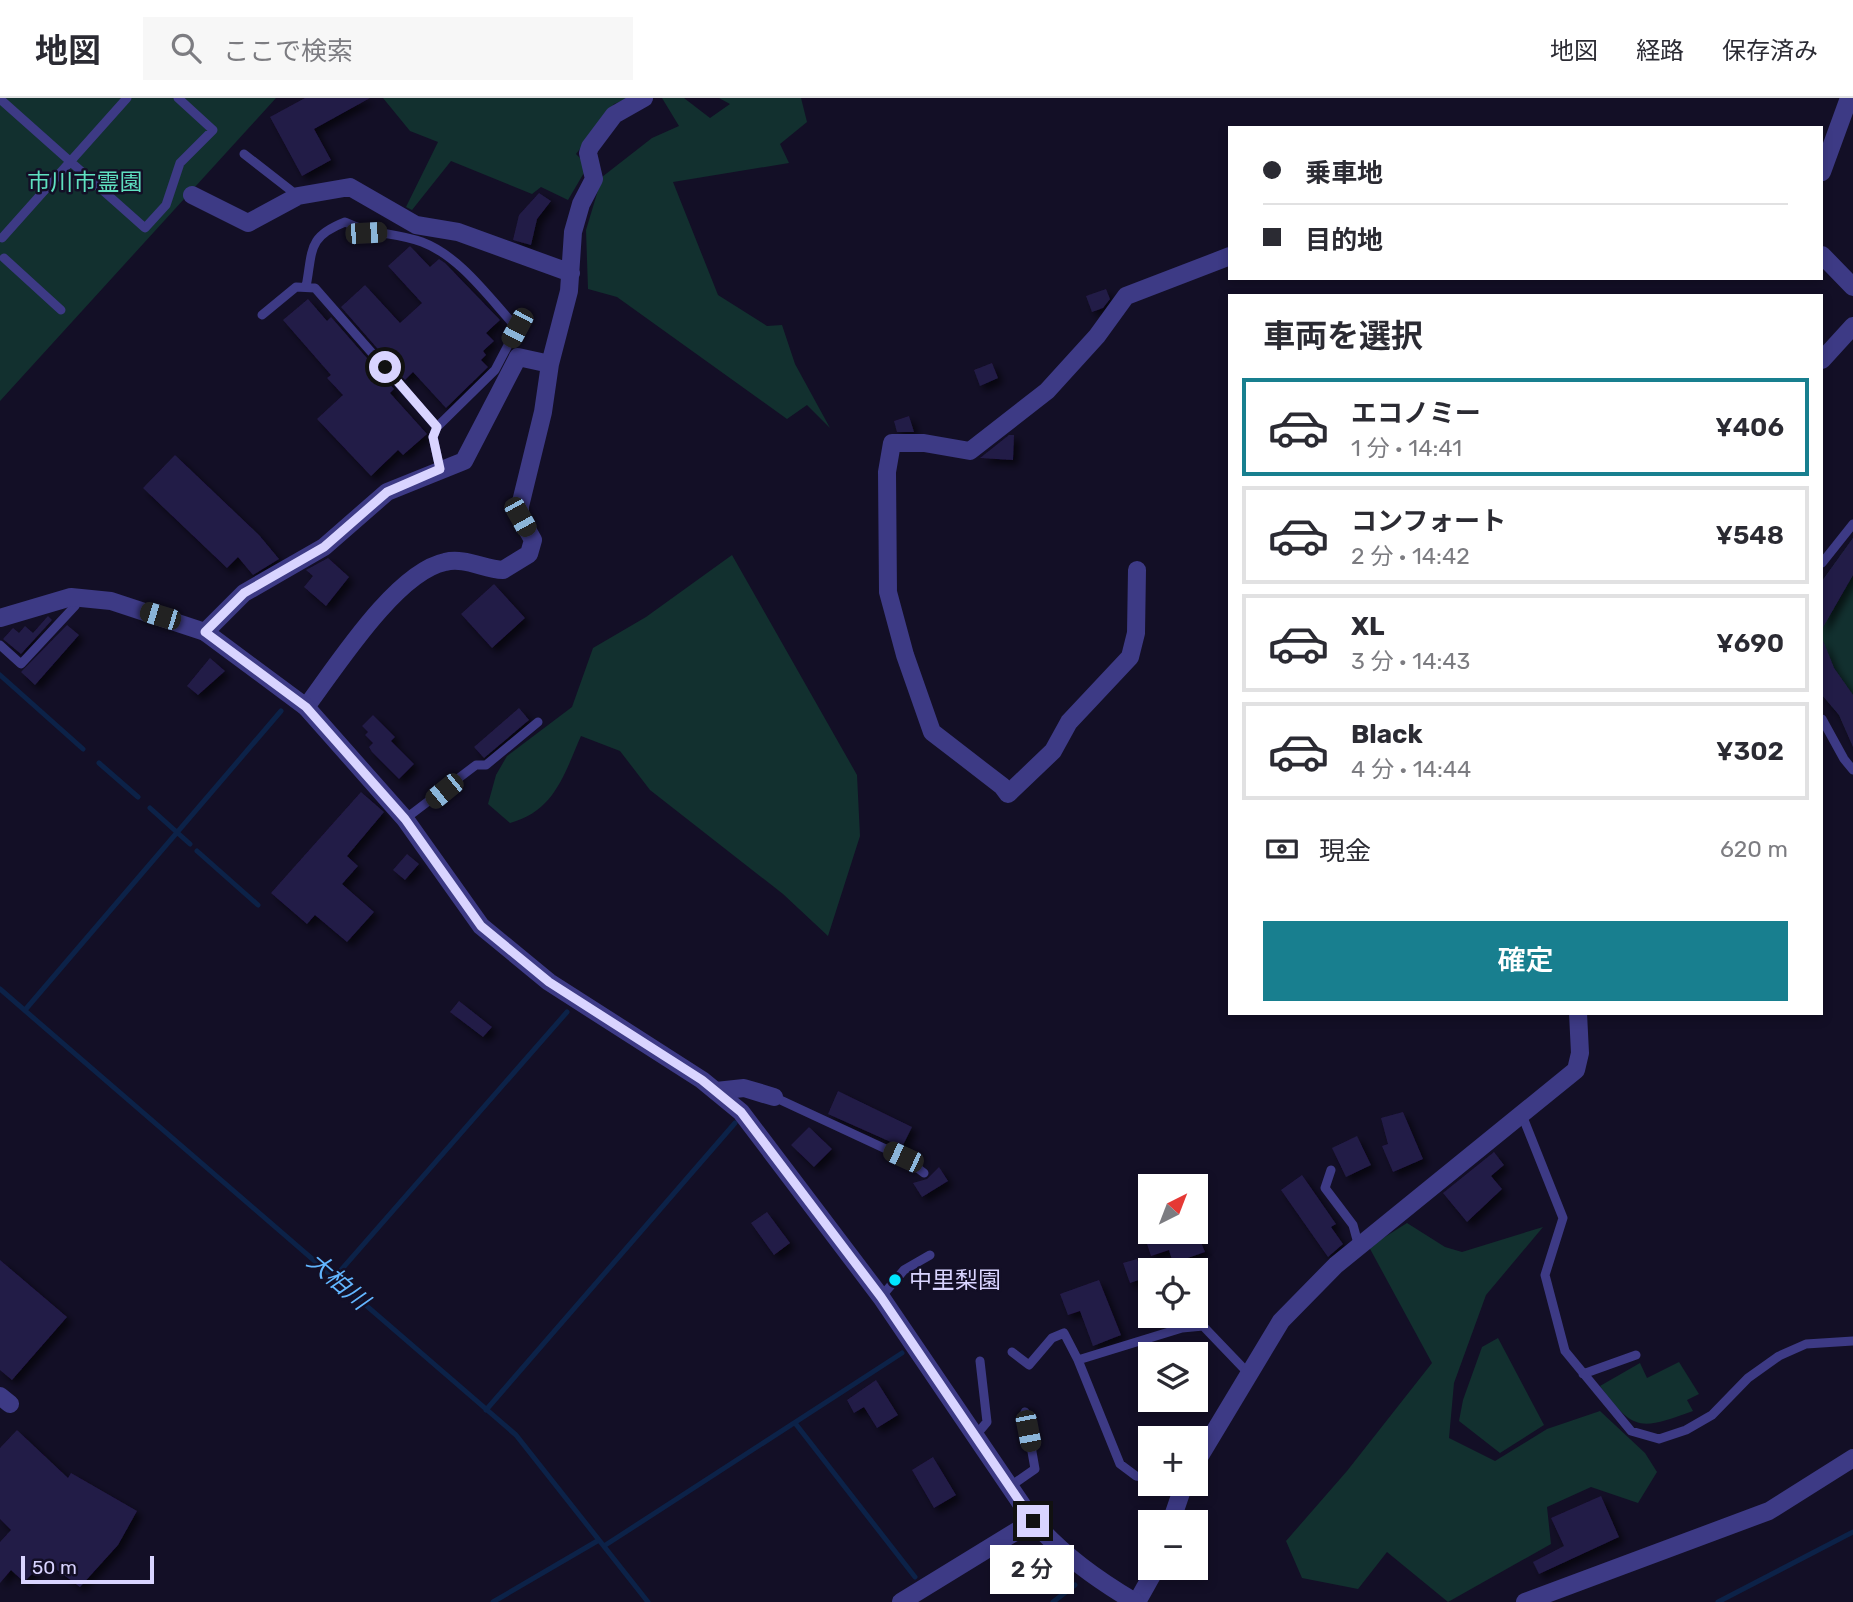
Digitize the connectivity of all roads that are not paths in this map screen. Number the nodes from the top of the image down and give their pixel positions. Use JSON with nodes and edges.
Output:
{"nodes":[{"id":1,"x":127,"y":98,"type":"edge"},
{"id":2,"x":178,"y":98,"type":"edge"},
{"id":3,"x":645,"y":98,"type":"edge"},
{"id":4,"x":1849,"y":98,"type":"edge"},
{"id":5,"x":0,"y":99,"type":"edge"},
{"id":6,"x":244,"y":154,"type":"dead end"},
{"id":7,"x":70,"y":162,"type":"junction"},
{"id":8,"x":1823,"y":169,"type":"edge"},
{"id":9,"x":192,"y":195,"type":"dead end"},
{"id":10,"x":298,"y":196,"type":"junction"},
{"id":11,"x":1,"y":237,"type":"edge"},
{"id":12,"x":1228,"y":257,"type":"edge"},
{"id":13,"x":1823,"y":257,"type":"edge"},
{"id":14,"x":2,"y":259,"type":"edge"},
{"id":15,"x":571,"y":273,"type":"junction"},
{"id":16,"x":306,"y":287,"type":"junction"},
{"id":17,"x":1853,"y":287,"type":"edge"},
{"id":18,"x":61,"y":310,"type":"dead end"},
{"id":19,"x":262,"y":316,"type":"dead end"},
{"id":20,"x":1853,"y":326,"type":"edge"},
{"id":21,"x":517,"y":328,"type":"junction"},
{"id":22,"x":518,"y":356,"type":"junction"},
{"id":23,"x":1823,"y":358,"type":"edge"},
{"id":24,"x":550,"y":364,"type":"junction"},
{"id":25,"x":437,"y":427,"type":"junction"},
{"id":26,"x":440,"y":469,"type":"junction"},
{"id":27,"x":1853,"y":524,"type":"edge"},
{"id":28,"x":1823,"y":562,"type":"edge"},
{"id":29,"x":1137,"y":570,"type":"dead end"},
{"id":30,"x":71,"y":597,"type":"junction"},
{"id":31,"x":0,"y":618,"type":"edge"},
{"id":32,"x":205,"y":632,"type":"junction"},
{"id":33,"x":0,"y":645,"type":"edge"},
{"id":34,"x":306,"y":707,"type":"junction"},
{"id":35,"x":1823,"y":721,"type":"edge"},
{"id":36,"x":538,"y":722,"type":"dead end"},
{"id":37,"x":1853,"y":770,"type":"edge"},
{"id":38,"x":405,"y":819,"type":"junction"},
{"id":39,"x":1578,"y":1015,"type":"edge"},
{"id":40,"x":716,"y":1091,"type":"junction"},
{"id":41,"x":774,"y":1097,"type":"joint"},
{"id":42,"x":1522,"y":1115,"type":"junction"},
{"id":43,"x":1331,"y":1170,"type":"dead end"},
{"id":44,"x":924,"y":1173,"type":"dead end"},
{"id":45,"x":1359,"y":1247,"type":"junction"},
{"id":46,"x":930,"y":1255,"type":"dead end"},
{"id":47,"x":881,"y":1297,"type":"junction"},
{"id":48,"x":1853,"y":1340,"type":"edge"},
{"id":49,"x":1012,"y":1352,"type":"dead end"},
{"id":50,"x":1636,"y":1355,"type":"dead end"},
{"id":51,"x":1078,"y":1360,"type":"junction"},
{"id":52,"x":980,"y":1361,"type":"dead end"},
{"id":53,"x":1249,"y":1374,"type":"junction"},
{"id":54,"x":1583,"y":1374,"type":"junction"},
{"id":55,"x":1025,"y":1412,"type":"dead end"},
{"id":56,"x":976,"y":1435,"type":"junction"},
{"id":57,"x":1208,"y":1442,"type":"edge"},
{"id":58,"x":1853,"y":1458,"type":"edge"},
{"id":59,"x":1138,"y":1476,"type":"edge"},
{"id":60,"x":1009,"y":1487,"type":"junction"},
{"id":61,"x":1033,"y":1521,"type":"junction"},
{"id":62,"x":1149,"y":1580,"type":"edge"},
{"id":63,"x":901,"y":1602,"type":"edge"},
{"id":64,"x":1136,"y":1602,"type":"edge"},
{"id":65,"x":1525,"y":1602,"type":"edge"}],
"edges":[{"from":1,"to":7,"type":"lane"},
{"from":2,"to":7,"type":"lane"},
{"from":3,"to":15,"type":"street"},
{"from":4,"to":8,"type":"street"},
{"from":5,"to":7,"type":"lane"},
{"from":6,"to":10,"type":"lane"},
{"from":7,"to":11,"type":"lane"},
{"from":9,"to":10,"type":"street"},
{"from":10,"to":15,"type":"street"},
{"from":11,"to":14,"type":"lane"},
{"from":12,"to":29,"type":"street"},
{"from":13,"to":17,"type":"street"},
{"from":14,"to":18,"type":"lane"},
{"from":15,"to":24,"type":"street"},
{"from":16,"to":19,"type":"lane"},
{"from":16,"to":21,"type":"lane"},
{"from":16,"to":25,"type":"lane"},
{"from":20,"to":23,"type":"street"},
{"from":21,"to":22,"type":"lane"},
{"from":21,"to":25,"type":"lane"},
{"from":22,"to":24,"type":"street"},
{"from":22,"to":26,"type":"street"},
{"from":24,"to":34,"type":"street"},
{"from":25,"to":26,"type":"lane"},
{"from":26,"to":32,"type":"street"},
{"from":27,"to":28,"type":"lane"},
{"from":30,"to":31,"type":"street"},
{"from":30,"to":32,"type":"street"},
{"from":30,"to":33,"type":"lane"},
{"from":32,"to":34,"type":"street"},
{"from":34,"to":38,"type":"street"},
{"from":35,"to":37,"type":"lane"},
{"from":36,"to":38,"type":"lane"},
{"from":38,"to":40,"type":"street"},
{"from":39,"to":42,"type":"street"},
{"from":40,"to":41,"type":"street"},
{"from":40,"to":47,"type":"street"},
{"from":41,"to":44,"type":"lane"},
{"from":42,"to":45,"type":"street"},
{"from":42,"to":54,"type":"lane"},
{"from":43,"to":45,"type":"lane"},
{"from":45,"to":53,"type":"street"},
{"from":46,"to":47,"type":"lane"},
{"from":47,"to":56,"type":"street"},
{"from":48,"to":54,"type":"lane"},
{"from":49,"to":51,"type":"lane"},
{"from":50,"to":54,"type":"lane"},
{"from":51,"to":53,"type":"lane"},
{"from":51,"to":59,"type":"lane"},
{"from":52,"to":56,"type":"lane"},
{"from":53,"to":57,"type":"street"},
{"from":55,"to":60,"type":"lane"},
{"from":56,"to":60,"type":"street"},
{"from":58,"to":65,"type":"street"},
{"from":60,"to":61,"type":"street"},
{"from":61,"to":63,"type":"street"},
{"from":61,"to":64,"type":"street"},
{"from":62,"to":64,"type":"street"}]}
